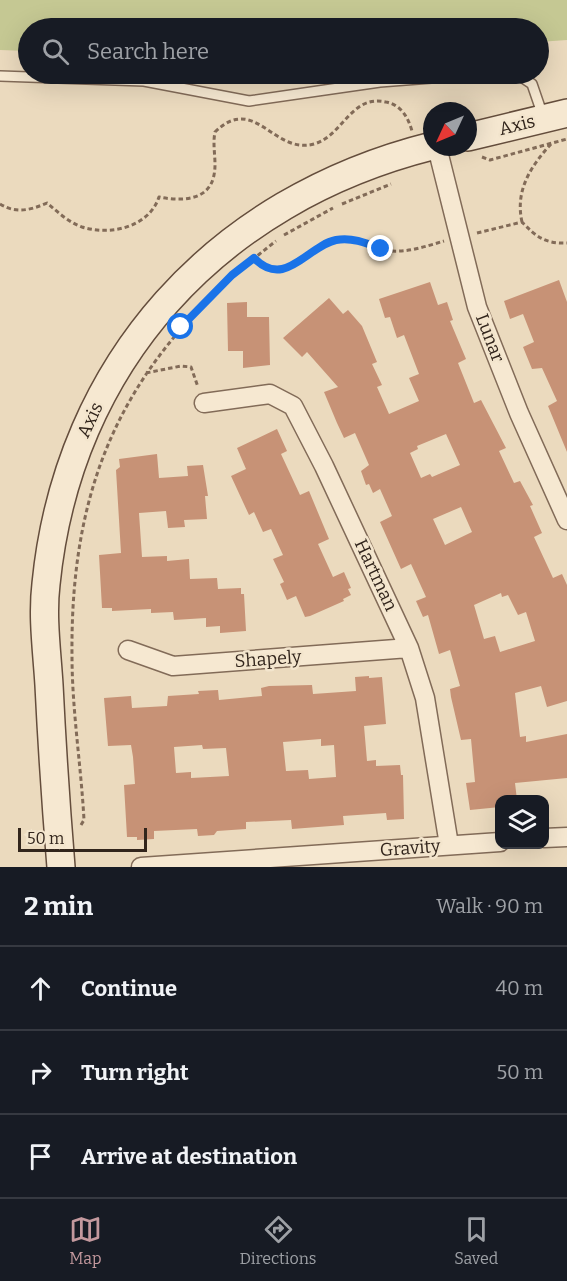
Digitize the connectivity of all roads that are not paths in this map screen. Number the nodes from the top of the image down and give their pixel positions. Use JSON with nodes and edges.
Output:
{"nodes":[{"id":1,"x":0,"y":76,"type":"edge"},
{"id":2,"x":18,"y":77,"type":"edge"},
{"id":3,"x":160,"y":84,"type":"edge"},
{"id":4,"x":366,"y":84,"type":"edge"},
{"id":5,"x":532,"y":84,"type":"edge"},
{"id":6,"x":554,"y":125,"type":"edge"},
{"id":7,"x":477,"y":146,"type":"edge"},
{"id":8,"x":423,"y":150,"type":"edge"},
{"id":9,"x":432,"y":156,"type":"edge"},
{"id":10,"x":204,"y":403,"type":"road end"},
{"id":11,"x":567,"y":520,"type":"edge"},
{"id":12,"x":409,"y":648,"type":"junction"},
{"id":13,"x":129,"y":650,"type":"dead end"},
{"id":14,"x":567,"y":837,"type":"edge"},
{"id":15,"x":549,"y":838,"type":"edge"},
{"id":16,"x":495,"y":842,"type":"edge"},
{"id":17,"x":449,"y":845,"type":"junction"},
{"id":18,"x":61,"y":867,"type":"edge"},
{"id":19,"x":141,"y":867,"type":"edge"}],
"edges":[{"from":1,"to":2,"type":"lane"},
{"from":3,"to":4,"type":"lane"},
{"from":5,"to":6,"type":"lane"},
{"from":6,"to":7,"type":"street","name":"Axis"},
{"from":8,"to":18,"type":"street","name":"Axis"},
{"from":9,"to":11,"type":"street","name":"Lunar"},
{"from":10,"to":12,"type":"street","name":"Hartman"},
{"from":12,"to":13,"type":"street","name":"Shapely"},
{"from":12,"to":17,"type":"street","name":"Hartman"},
{"from":14,"to":15,"type":"street"},
{"from":16,"to":17,"type":"street","name":"Gravity"},
{"from":17,"to":19,"type":"street","name":"Gravity"}]}
